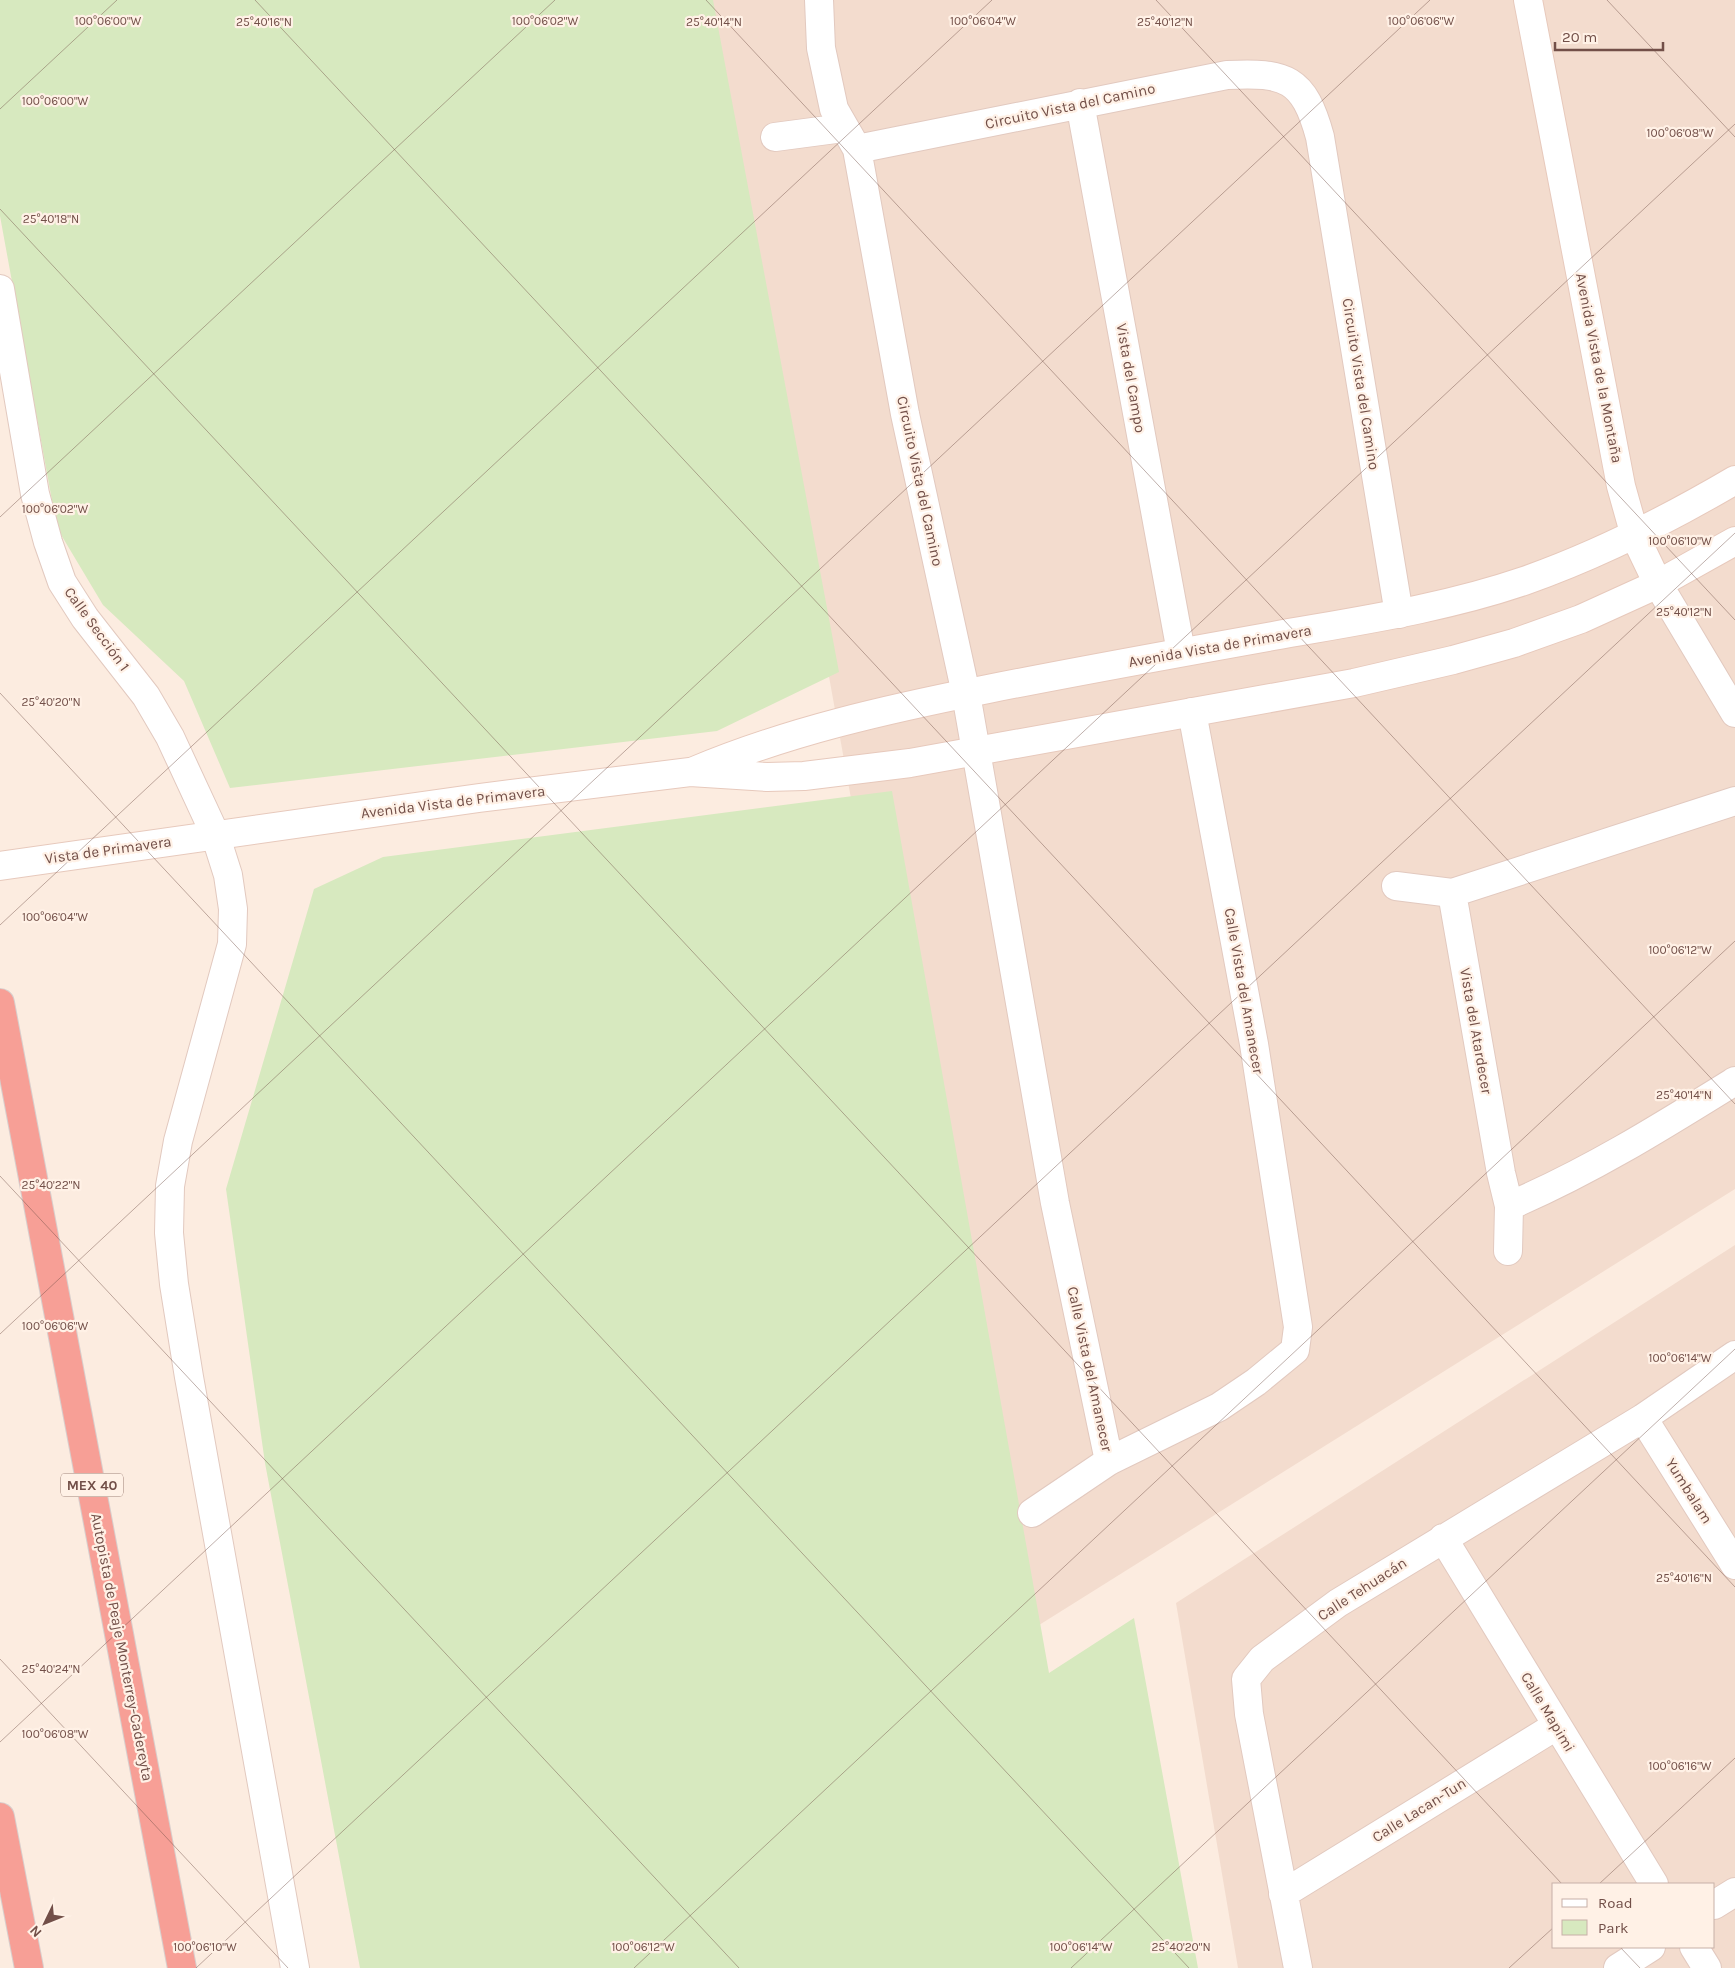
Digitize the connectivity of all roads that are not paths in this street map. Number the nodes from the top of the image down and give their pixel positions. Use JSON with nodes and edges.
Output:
{"nodes":[{"id":1,"x":819,"y":0,"type":"edge"},
{"id":2,"x":1528,"y":0,"type":"edge"},
{"id":3,"x":1080,"y":103,"type":"junction"},
{"id":4,"x":775,"y":137,"type":"dead end"},
{"id":5,"x":850,"y":139,"type":"junction"},
{"id":6,"x":0,"y":289,"type":"edge"},
{"id":7,"x":1735,"y":480,"type":"edge"},
{"id":8,"x":1635,"y":536,"type":"junction"},
{"id":9,"x":1735,"y":541,"type":"edge"},
{"id":10,"x":1658,"y":584,"type":"junction"},
{"id":11,"x":1399,"y":614,"type":"junction"},
{"id":12,"x":1181,"y":652,"type":"junction"},
{"id":13,"x":966,"y":694,"type":"junction"},
{"id":14,"x":1192,"y":712,"type":"junction"},
{"id":15,"x":1735,"y":712,"type":"edge"},
{"id":16,"x":975,"y":751,"type":"junction"},
{"id":17,"x":690,"y":772,"type":"junction"},
{"id":18,"x":1735,"y":802,"type":"edge"},
{"id":19,"x":216,"y":834,"type":"junction"},
{"id":20,"x":0,"y":866,"type":"edge"},
{"id":21,"x":1396,"y":886,"type":"dead end"},
{"id":22,"x":1452,"y":893,"type":"junction"},
{"id":23,"x":0,"y":1003,"type":"edge"},
{"id":24,"x":1735,"y":1081,"type":"edge"},
{"id":25,"x":1509,"y":1206,"type":"junction"},
{"id":26,"x":1508,"y":1250,"type":"dead end"},
{"id":27,"x":1735,"y":1355,"type":"edge"},
{"id":28,"x":1643,"y":1418,"type":"junction"},
{"id":29,"x":1109,"y":1461,"type":"junction"},
{"id":30,"x":1032,"y":1513,"type":"dead end"},
{"id":31,"x":1443,"y":1538,"type":"junction"},
{"id":32,"x":1735,"y":1565,"type":"edge"},
{"id":33,"x":1556,"y":1726,"type":"junction"},
{"id":34,"x":0,"y":1817,"type":"edge"},
{"id":35,"x":1653,"y":1883,"type":"edge"},
{"id":36,"x":1735,"y":1892,"type":"edge"},
{"id":37,"x":1283,"y":1894,"type":"junction"},
{"id":38,"x":1715,"y":1905,"type":"edge"},
{"id":39,"x":1649,"y":1948,"type":"edge"},
{"id":40,"x":1695,"y":1948,"type":"edge"},
{"id":41,"x":29,"y":1968,"type":"edge"},
{"id":42,"x":182,"y":1968,"type":"edge"},
{"id":43,"x":295,"y":1968,"type":"edge"},
{"id":44,"x":1298,"y":1968,"type":"edge"},
{"id":45,"x":1618,"y":1968,"type":"edge"},
{"id":46,"x":1707,"y":1968,"type":"edge"}],
"edges":[{"from":1,"to":5,"type":"street"},
{"from":2,"to":8,"type":"street","name":"Avenida Vista de la Montaña"},
{"from":3,"to":5,"type":"street","name":"Circuito Vista del Camino"},
{"from":3,"to":11,"type":"street","name":"Circuito Vista del Camino"},
{"from":3,"to":12,"type":"street","name":"Vista del Campo"},
{"from":4,"to":5,"type":"street"},
{"from":5,"to":13,"type":"street","name":"Circuito Vista del Camino"},
{"from":6,"to":19,"type":"street","name":"Calle Sección 1"},
{"from":7,"to":8,"type":"street","name":"Avenida Vista de Primavera"},
{"from":8,"to":10,"type":"street","name":"Avenida Vista de la Montaña"},
{"from":8,"to":11,"type":"street","name":"Avenida Vista de Primavera"},
{"from":9,"to":10,"type":"street","name":"Avenida Vista de Primavera"},
{"from":10,"to":14,"type":"street","name":"Avenida Vista de Primavera"},
{"from":10,"to":15,"type":"street","name":"Avenida Vista de la Montaña"},
{"from":11,"to":12,"type":"street","name":"Avenida Vista de Primavera"},
{"from":12,"to":13,"type":"street","name":"Avenida Vista de Primavera"},
{"from":13,"to":16,"type":"street","name":"Circuito Vista del Camino"},
{"from":13,"to":17,"type":"street","name":"Avenida Vista de Primavera"},
{"from":14,"to":16,"type":"street","name":"Avenida Vista de Primavera"},
{"from":14,"to":29,"type":"street","name":"Calle Vista del Amanecer"},
{"from":16,"to":17,"type":"street","name":"Avenida Vista de Primavera"},
{"from":16,"to":29,"type":"street","name":"Calle Vista del Amanecer"},
{"from":17,"to":19,"type":"street","name":"Avenida Vista de Primavera"},
{"from":18,"to":22,"type":"street"},
{"from":19,"to":20,"type":"street","name":"Vista de Primavera"},
{"from":19,"to":43,"type":"street","name":"Calle Sección 1"},
{"from":21,"to":22,"type":"street"},
{"from":22,"to":25,"type":"street","name":"Vista del Atardecer"},
{"from":23,"to":42,"type":"highway","name":"Autopista de Peaje Monterrey-Cadereyta","number":"MEX 40"},
{"from":24,"to":25,"type":"street"},
{"from":25,"to":26,"type":"street","name":"Vista del Atardecer"},
{"from":27,"to":28,"type":"street","name":"Calle Tehuacán"},
{"from":28,"to":31,"type":"street","name":"Calle Tehuacán"},
{"from":28,"to":32,"type":"street","name":"Yumbalam"},
{"from":29,"to":30,"type":"street"},
{"from":31,"to":33,"type":"street","name":"Calle Mapimi"},
{"from":31,"to":37,"type":"street","name":"Calle Tehuacán"},
{"from":33,"to":35,"type":"street","name":"Calle Mapimi"},
{"from":33,"to":37,"type":"street","name":"Calle Lacan-Tun"},
{"from":34,"to":41,"type":"highway"},
{"from":36,"to":38,"type":"street"},
{"from":37,"to":44,"type":"street","name":"Calle Tehuacán"},
{"from":39,"to":45,"type":"street"},
{"from":40,"to":46,"type":"street"}]}
